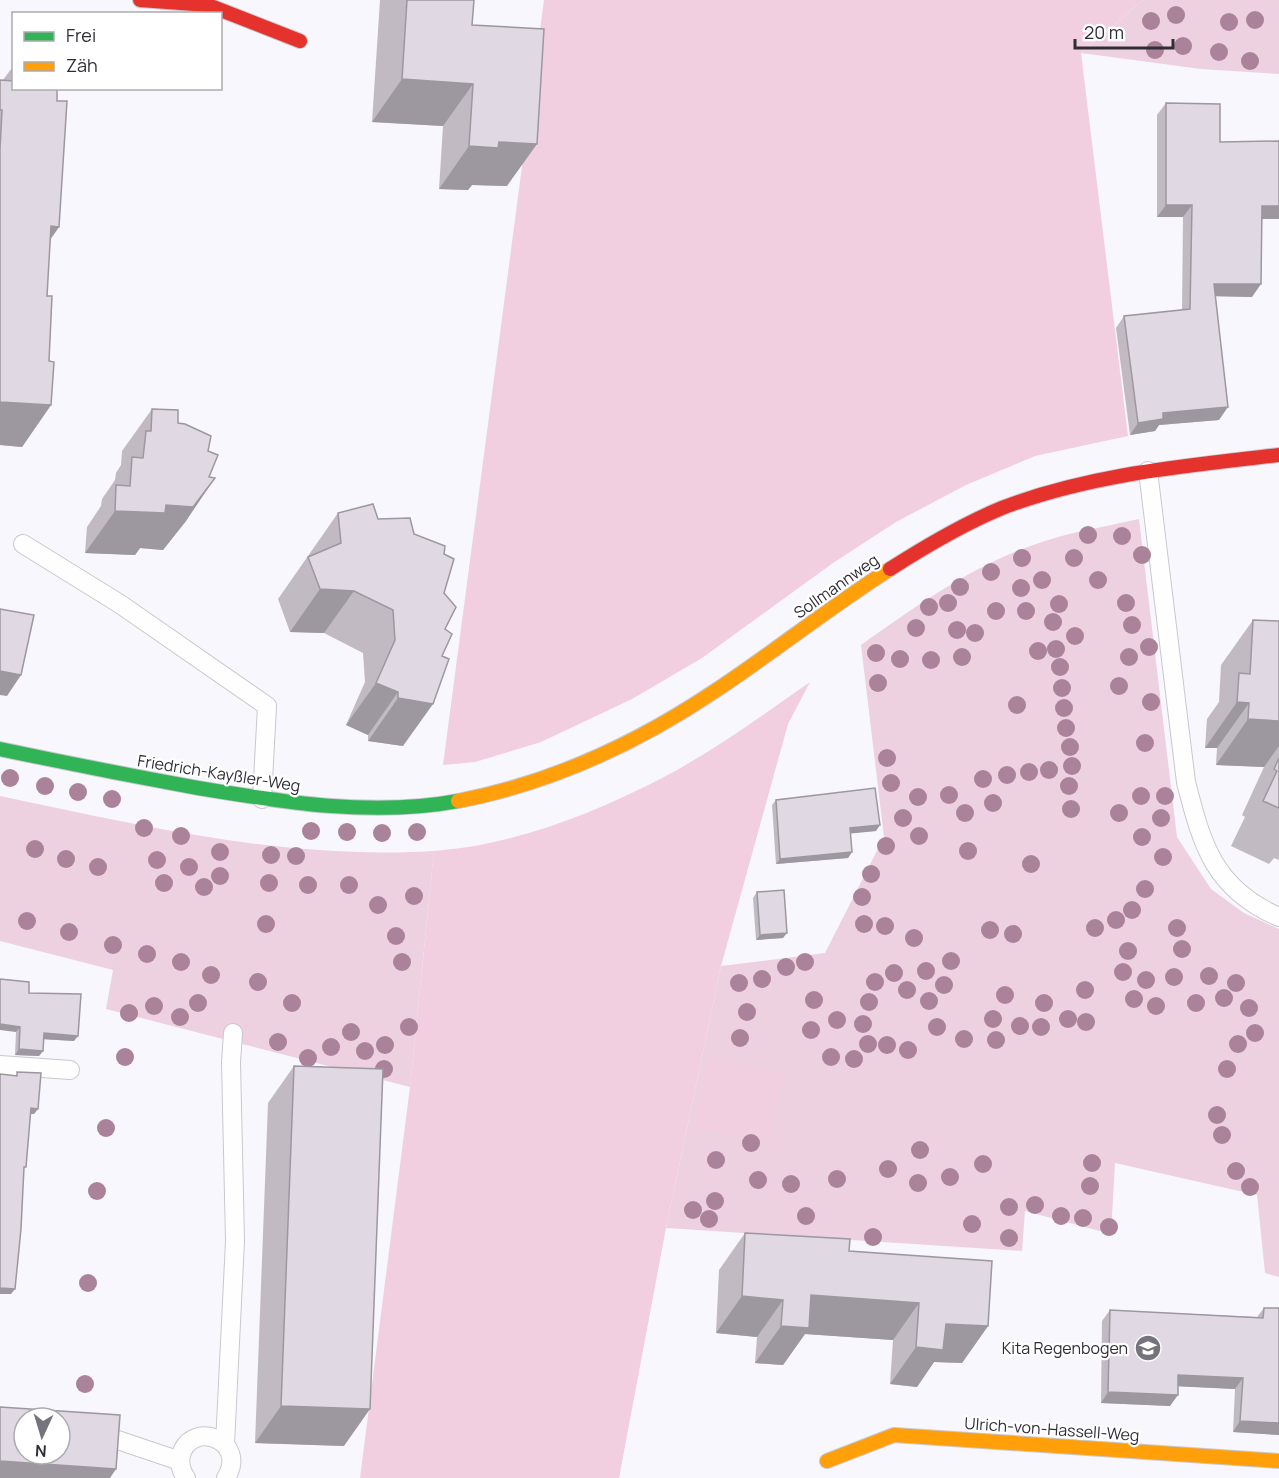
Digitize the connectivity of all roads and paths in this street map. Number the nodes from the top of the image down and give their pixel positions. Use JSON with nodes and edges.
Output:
{"nodes":[{"id":1,"x":140,"y":0,"type":"edge"},
{"id":2,"x":208,"y":2,"type":"edge"},
{"id":3,"x":300,"y":41,"type":"dead end"},
{"id":4,"x":1279,"y":455,"type":"edge"},
{"id":5,"x":1148,"y":471,"type":"junction"},
{"id":6,"x":23,"y":544,"type":"dead end"},
{"id":7,"x":0,"y":749,"type":"edge"},
{"id":8,"x":262,"y":799,"type":"junction"},
{"id":9,"x":435,"y":804,"type":"joint"},
{"id":10,"x":1279,"y":917,"type":"edge"},
{"id":11,"x":233,"y":1033,"type":"dead end"},
{"id":12,"x":0,"y":1065,"type":"edge"},
{"id":13,"x":70,"y":1070,"type":"dead end"},
{"id":14,"x":72,"y":1428,"type":"edge"},
{"id":15,"x":225,"y":1444,"type":"junction"},
{"id":16,"x":827,"y":1461,"type":"dead end"},
{"id":17,"x":1279,"y":1461,"type":"edge"},
{"id":18,"x":183,"y":1470,"type":"edge"},
{"id":19,"x":226,"y":1478,"type":"edge"}],
"edges":[{"from":1,"to":2,"type":"street"},
{"from":2,"to":3,"type":"street"},
{"from":4,"to":5,"type":"street","name":"Sollmannweg"},
{"from":5,"to":9,"type":"street","name":"Sollmannweg"},
{"from":5,"to":10,"type":"lane"},
{"from":6,"to":8,"type":"lane"},
{"from":7,"to":8,"type":"street","name":"Friedrich-Kayßler-Weg"},
{"from":8,"to":9,"type":"street","name":"Friedrich-Kayßler-Weg"},
{"from":11,"to":15,"type":"lane"},
{"from":12,"to":13,"type":"lane"},
{"from":14,"to":18,"type":"lane"},
{"from":15,"to":18,"type":"lane"},
{"from":15,"to":19,"type":"lane"},
{"from":16,"to":17,"type":"street","name":"Ulrich-von-Hassell-Weg"}]}
